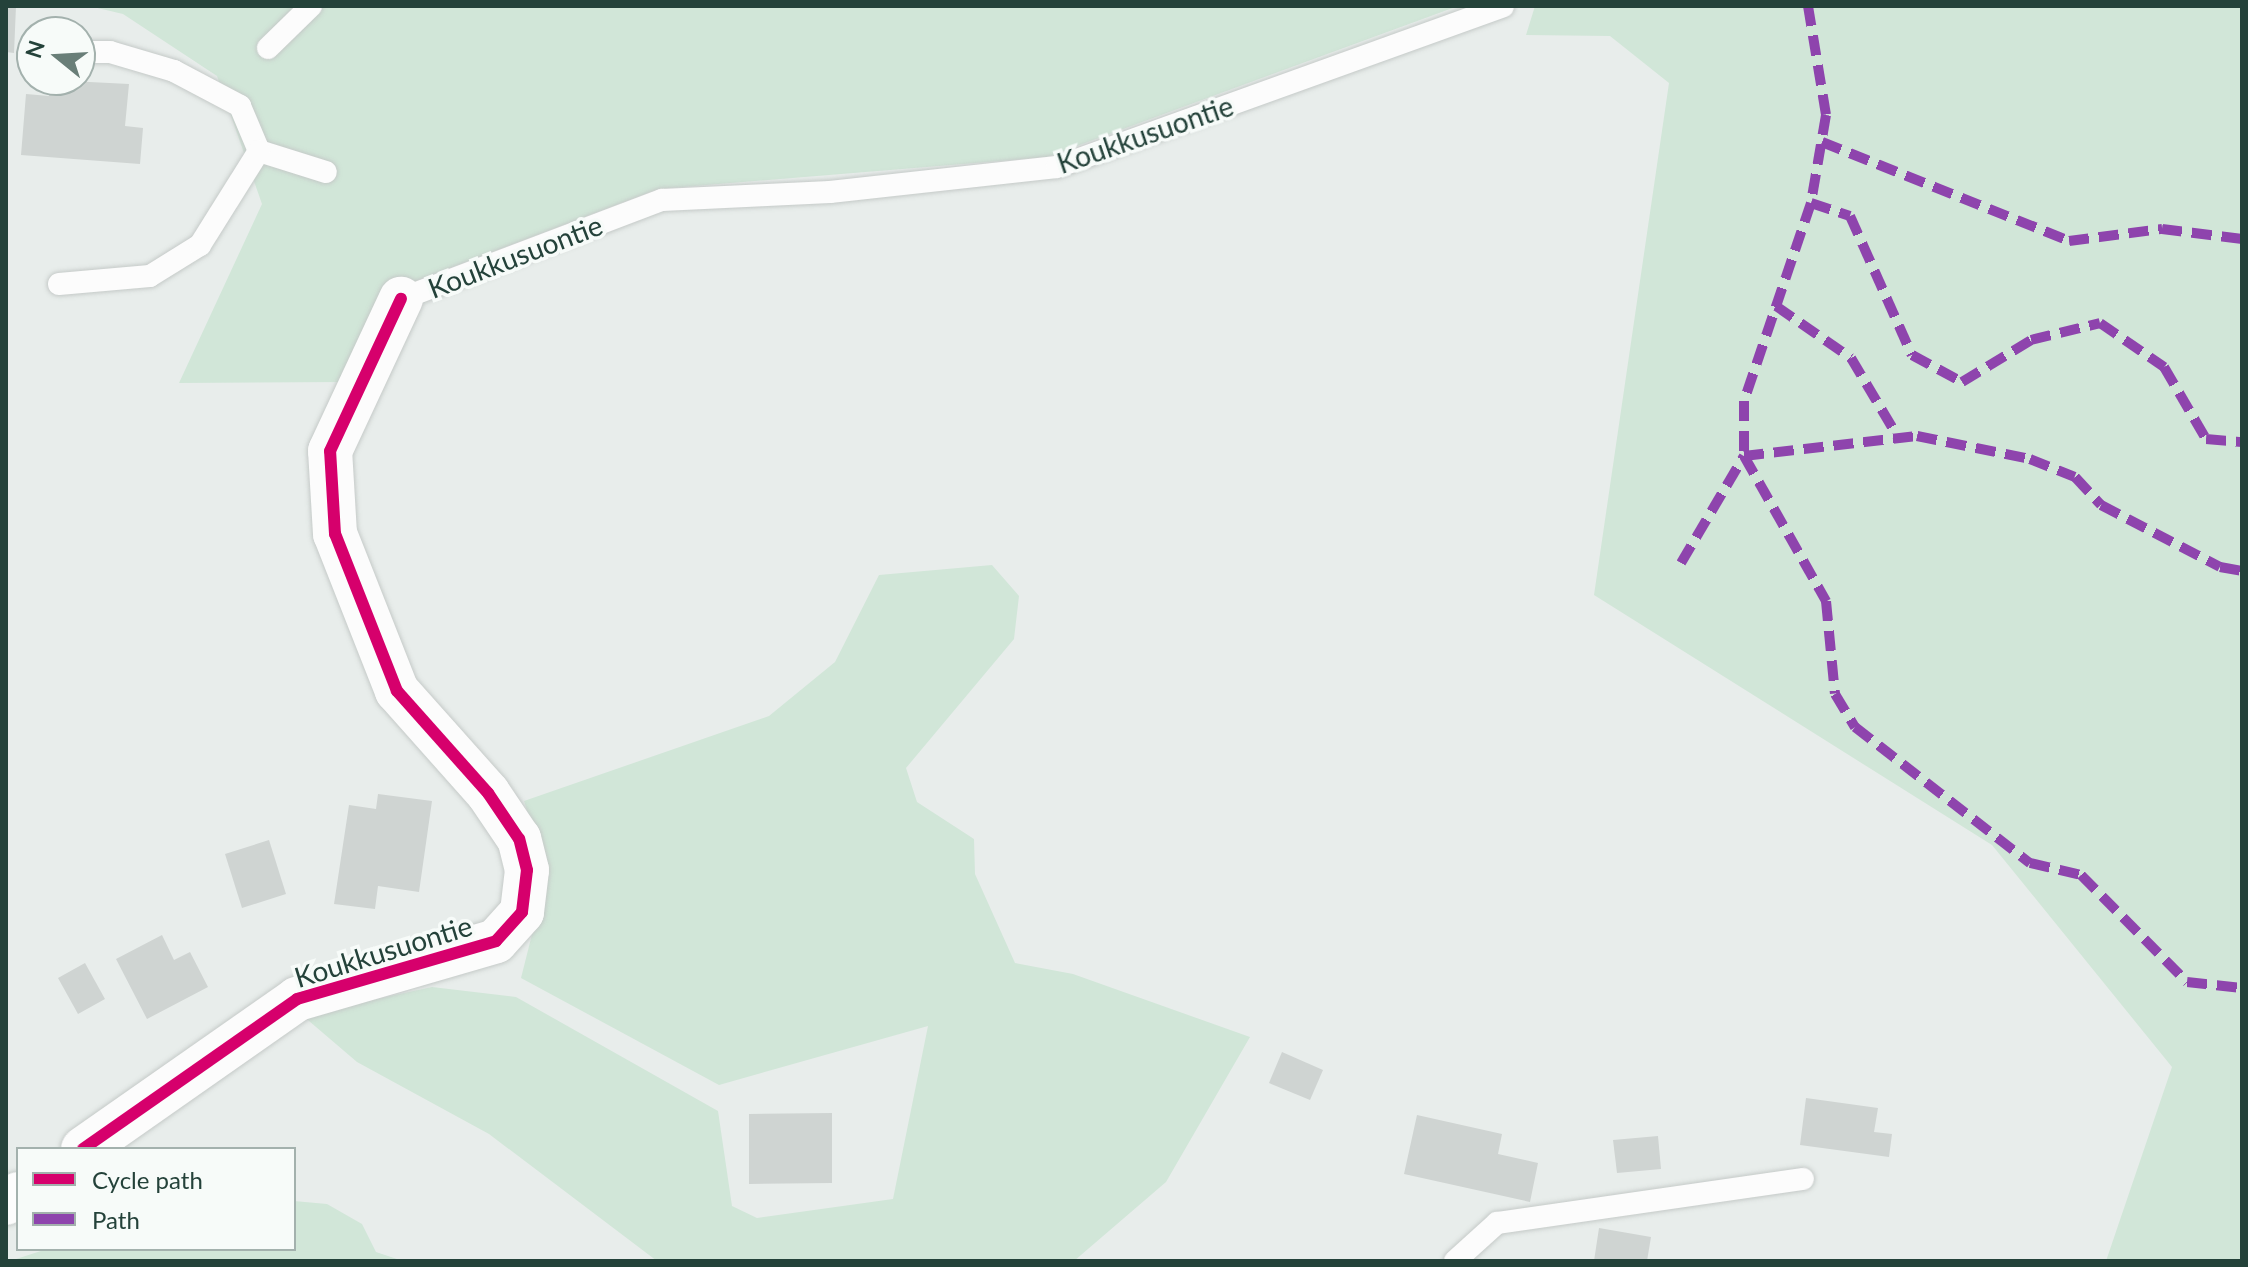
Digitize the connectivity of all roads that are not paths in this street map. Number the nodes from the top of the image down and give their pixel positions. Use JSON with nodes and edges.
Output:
{"nodes":[{"id":1,"x":311,"y":6,"type":"edge"},
{"id":2,"x":1503,"y":6,"type":"edge"},
{"id":3,"x":268,"y":48,"type":"dead end"},
{"id":4,"x":96,"y":52,"type":"edge"},
{"id":5,"x":259,"y":151,"type":"junction"},
{"id":6,"x":326,"y":172,"type":"dead end"},
{"id":7,"x":59,"y":284,"type":"dead end"},
{"id":8,"x":401,"y":299,"type":"joint"},
{"id":9,"x":86,"y":1147,"type":"edge"},
{"id":10,"x":1803,"y":1179,"type":"dead end"},
{"id":11,"x":1455,"y":1261,"type":"edge"}],
"edges":[{"from":1,"to":3,"type":"lane"},
{"from":2,"to":8,"type":"lane","name":"Koukkusuontie"},
{"from":4,"to":5,"type":"lane"},
{"from":5,"to":6,"type":"lane"},
{"from":5,"to":7,"type":"lane"},
{"from":8,"to":9,"type":"street","name":"Koukkusuontie"},
{"from":10,"to":11,"type":"lane"}]}
